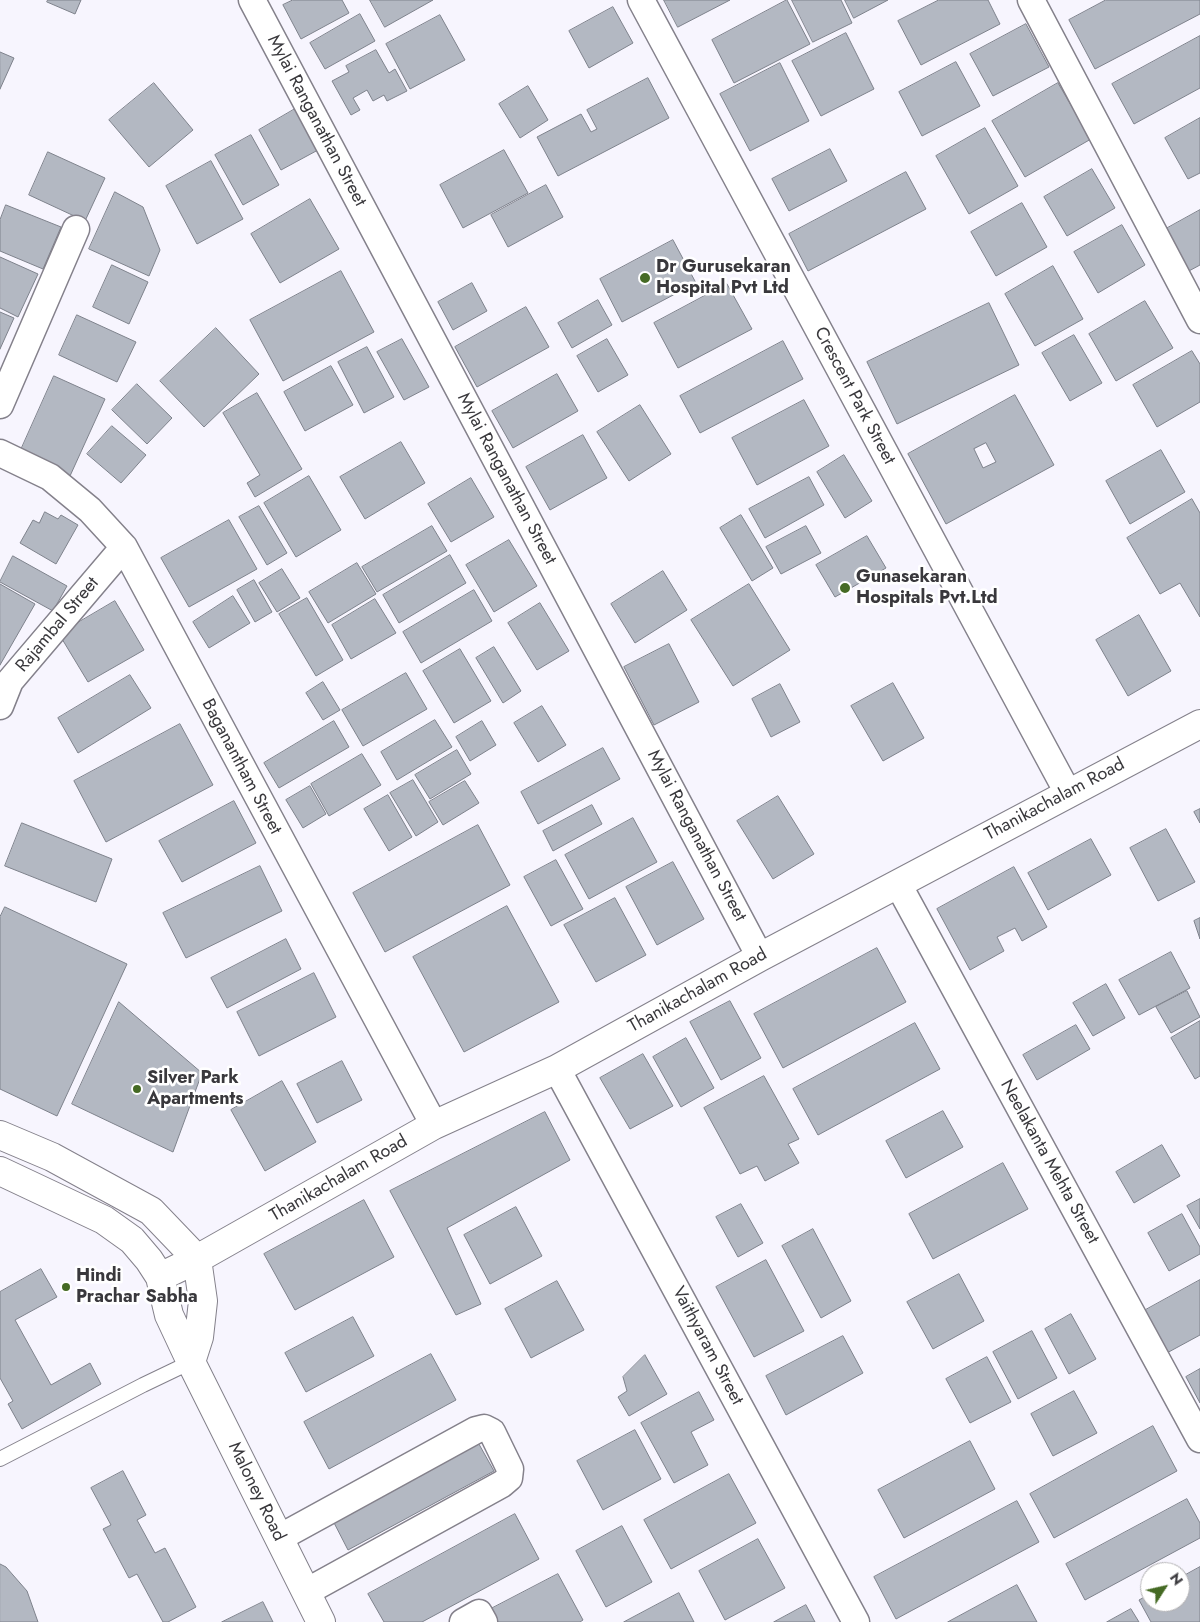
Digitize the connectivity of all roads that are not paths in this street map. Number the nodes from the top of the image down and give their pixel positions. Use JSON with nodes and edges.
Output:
{"nodes":[{"id":1,"x":252,"y":0,"type":"edge"},
{"id":2,"x":640,"y":0,"type":"edge"},
{"id":3,"x":1032,"y":0,"type":"edge"},
{"id":4,"x":76,"y":229,"type":"dead end"},
{"id":5,"x":1200,"y":320,"type":"edge"},
{"id":6,"x":0,"y":405,"type":"edge"},
{"id":7,"x":0,"y":453,"type":"edge"},
{"id":8,"x":124,"y":547,"type":"junction"},
{"id":9,"x":0,"y":706,"type":"edge"},
{"id":10,"x":1200,"y":724,"type":"edge"},
{"id":11,"x":1068,"y":793,"type":"junction"},
{"id":12,"x":898,"y":884,"type":"junction"},
{"id":13,"x":760,"y":957,"type":"junction"},
{"id":14,"x":557,"y":1070,"type":"junction"},
{"id":15,"x":434,"y":1125,"type":"junction"},
{"id":16,"x":0,"y":1136,"type":"edge"},
{"id":17,"x":0,"y":1171,"type":"edge"},
{"id":18,"x":197,"y":1259,"type":"junction"},
{"id":19,"x":160,"y":1277,"type":"junction"},
{"id":20,"x":192,"y":1362,"type":"junction"},
{"id":21,"x":1200,"y":1440,"type":"edge"},
{"id":22,"x":0,"y":1459,"type":"edge"},
{"id":23,"x":278,"y":1538,"type":"junction"},
{"id":24,"x":306,"y":1592,"type":"junction"},
{"id":25,"x":321,"y":1622,"type":"edge"},
{"id":26,"x":463,"y":1622,"type":"edge"},
{"id":27,"x":484,"y":1622,"type":"edge"},
{"id":28,"x":856,"y":1622,"type":"edge"}],
"edges":[{"from":1,"to":13,"type":"street","name":"Mylai Ranganathan Street"},
{"from":2,"to":11,"type":"street","name":"Crescent Park Street"},
{"from":3,"to":5,"type":"street"},
{"from":4,"to":6,"type":"street"},
{"from":7,"to":8,"type":"street","name":"Baganantham Street"},
{"from":8,"to":9,"type":"street","name":"Rajambal Street"},
{"from":8,"to":15,"type":"street","name":"Baganantham Street"},
{"from":10,"to":11,"type":"main road","name":"Thanikachalam Road"},
{"from":11,"to":12,"type":"main road","name":"Thanikachalam Road"},
{"from":12,"to":13,"type":"main road","name":"Thanikachalam Road"},
{"from":12,"to":21,"type":"street","name":"Neelakanta Mehta Street"},
{"from":13,"to":14,"type":"main road","name":"Thanikachalam Road"},
{"from":14,"to":15,"type":"main road","name":"Thanikachalam Road"},
{"from":14,"to":28,"type":"street","name":"Vaithyaram Street"},
{"from":15,"to":18,"type":"main road","name":"Thanikachalam Road"},
{"from":16,"to":18,"type":"main road"},
{"from":17,"to":19,"type":"main road"},
{"from":18,"to":19,"type":"main road"},
{"from":18,"to":20,"type":"main road"},
{"from":19,"to":20,"type":"main road","name":"Maloney Road"},
{"from":20,"to":22,"type":"lane"},
{"from":20,"to":23,"type":"main road","name":"Maloney Road"},
{"from":23,"to":24,"type":"main road","name":"Maloney Road"},
{"from":23,"to":24,"type":"street"},
{"from":24,"to":25,"type":"main road","name":"Maloney Road"},
{"from":26,"to":27,"type":"street"}]}
